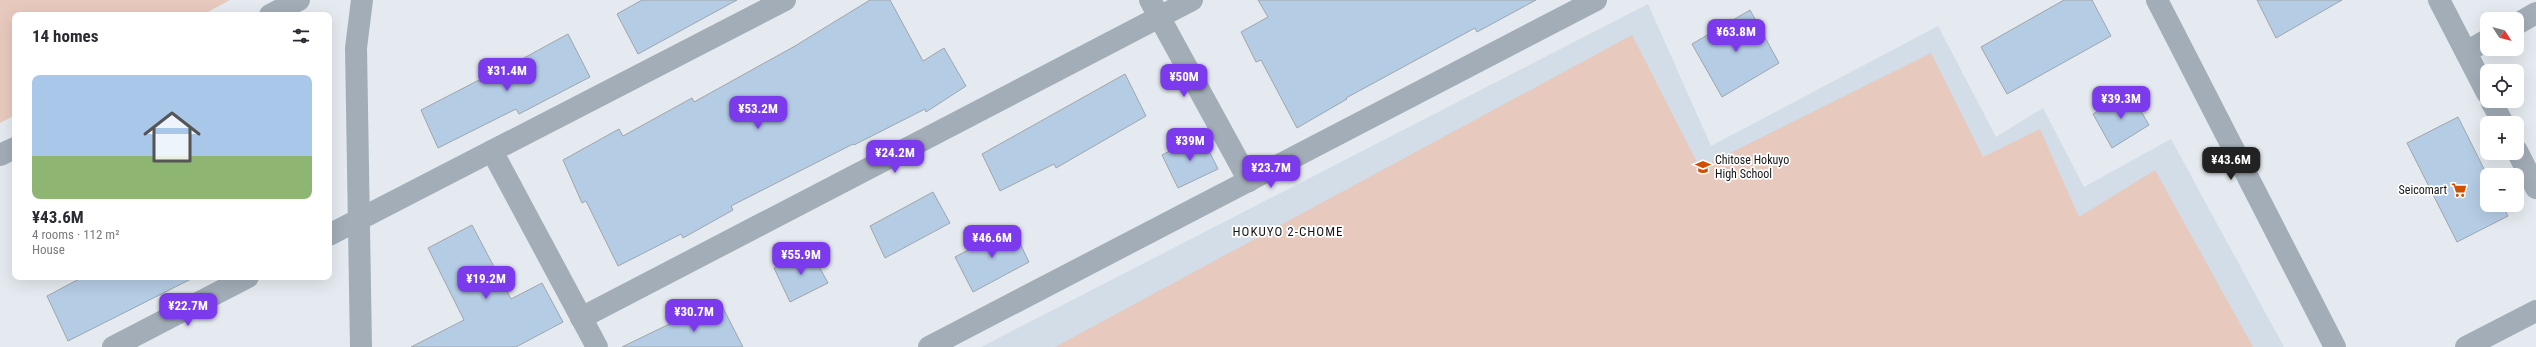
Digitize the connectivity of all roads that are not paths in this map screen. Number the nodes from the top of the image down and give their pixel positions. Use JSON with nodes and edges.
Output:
{"nodes":[{"id":1,"x":299,"y":0,"type":"edge"},
{"id":2,"x":362,"y":0,"type":"edge"},
{"id":3,"x":785,"y":0,"type":"edge"},
{"id":4,"x":1192,"y":0,"type":"edge"},
{"id":5,"x":1596,"y":0,"type":"edge"},
{"id":6,"x":2157,"y":0,"type":"edge"},
{"id":7,"x":2439,"y":0,"type":"edge"},
{"id":8,"x":1155,"y":9,"type":"edge"},
{"id":9,"x":276,"y":12,"type":"edge"},
{"id":10,"x":2536,"y":13,"type":"edge"},
{"id":11,"x":2524,"y":20,"type":"edge"},
{"id":12,"x":2480,"y":44,"type":"edge"},
{"id":13,"x":2466,"y":52,"type":"junction"},
{"id":14,"x":2480,"y":79,"type":"edge"},
{"id":15,"x":12,"y":149,"type":"edge"},
{"id":16,"x":492,"y":151,"type":"junction"},
{"id":17,"x":0,"y":155,"type":"edge"},
{"id":18,"x":2522,"y":160,"type":"edge"},
{"id":19,"x":1249,"y":181,"type":"junction"},
{"id":20,"x":2536,"y":188,"type":"edge"},
{"id":21,"x":358,"y":220,"type":"junction"},
{"id":22,"x":332,"y":233,"type":"edge"},
{"id":23,"x":242,"y":280,"type":"edge"},
{"id":24,"x":2536,"y":311,"type":"edge"},
{"id":25,"x":581,"y":318,"type":"junction"},
{"id":26,"x":113,"y":347,"type":"edge"},
{"id":27,"x":361,"y":347,"type":"edge"},
{"id":28,"x":597,"y":347,"type":"edge"},
{"id":29,"x":929,"y":347,"type":"edge"},
{"id":30,"x":2335,"y":347,"type":"edge"},
{"id":31,"x":2466,"y":347,"type":"edge"}],
"edges":[{"from":1,"to":9,"type":"street"},
{"from":2,"to":21,"type":"street"},
{"from":3,"to":16,"type":"street"},
{"from":4,"to":8,"type":"street"},
{"from":5,"to":19,"type":"street"},
{"from":6,"to":30,"type":"street"},
{"from":7,"to":13,"type":"street"},
{"from":8,"to":19,"type":"street"},
{"from":8,"to":25,"type":"street"},
{"from":10,"to":11,"type":"street"},
{"from":12,"to":13,"type":"street"},
{"from":13,"to":14,"type":"street"},
{"from":15,"to":17,"type":"street"},
{"from":16,"to":21,"type":"street"},
{"from":16,"to":25,"type":"street"},
{"from":18,"to":20,"type":"street"},
{"from":19,"to":29,"type":"street"},
{"from":21,"to":22,"type":"street"},
{"from":21,"to":27,"type":"street"},
{"from":23,"to":26,"type":"street"},
{"from":24,"to":31,"type":"street"},
{"from":25,"to":28,"type":"street"}]}
